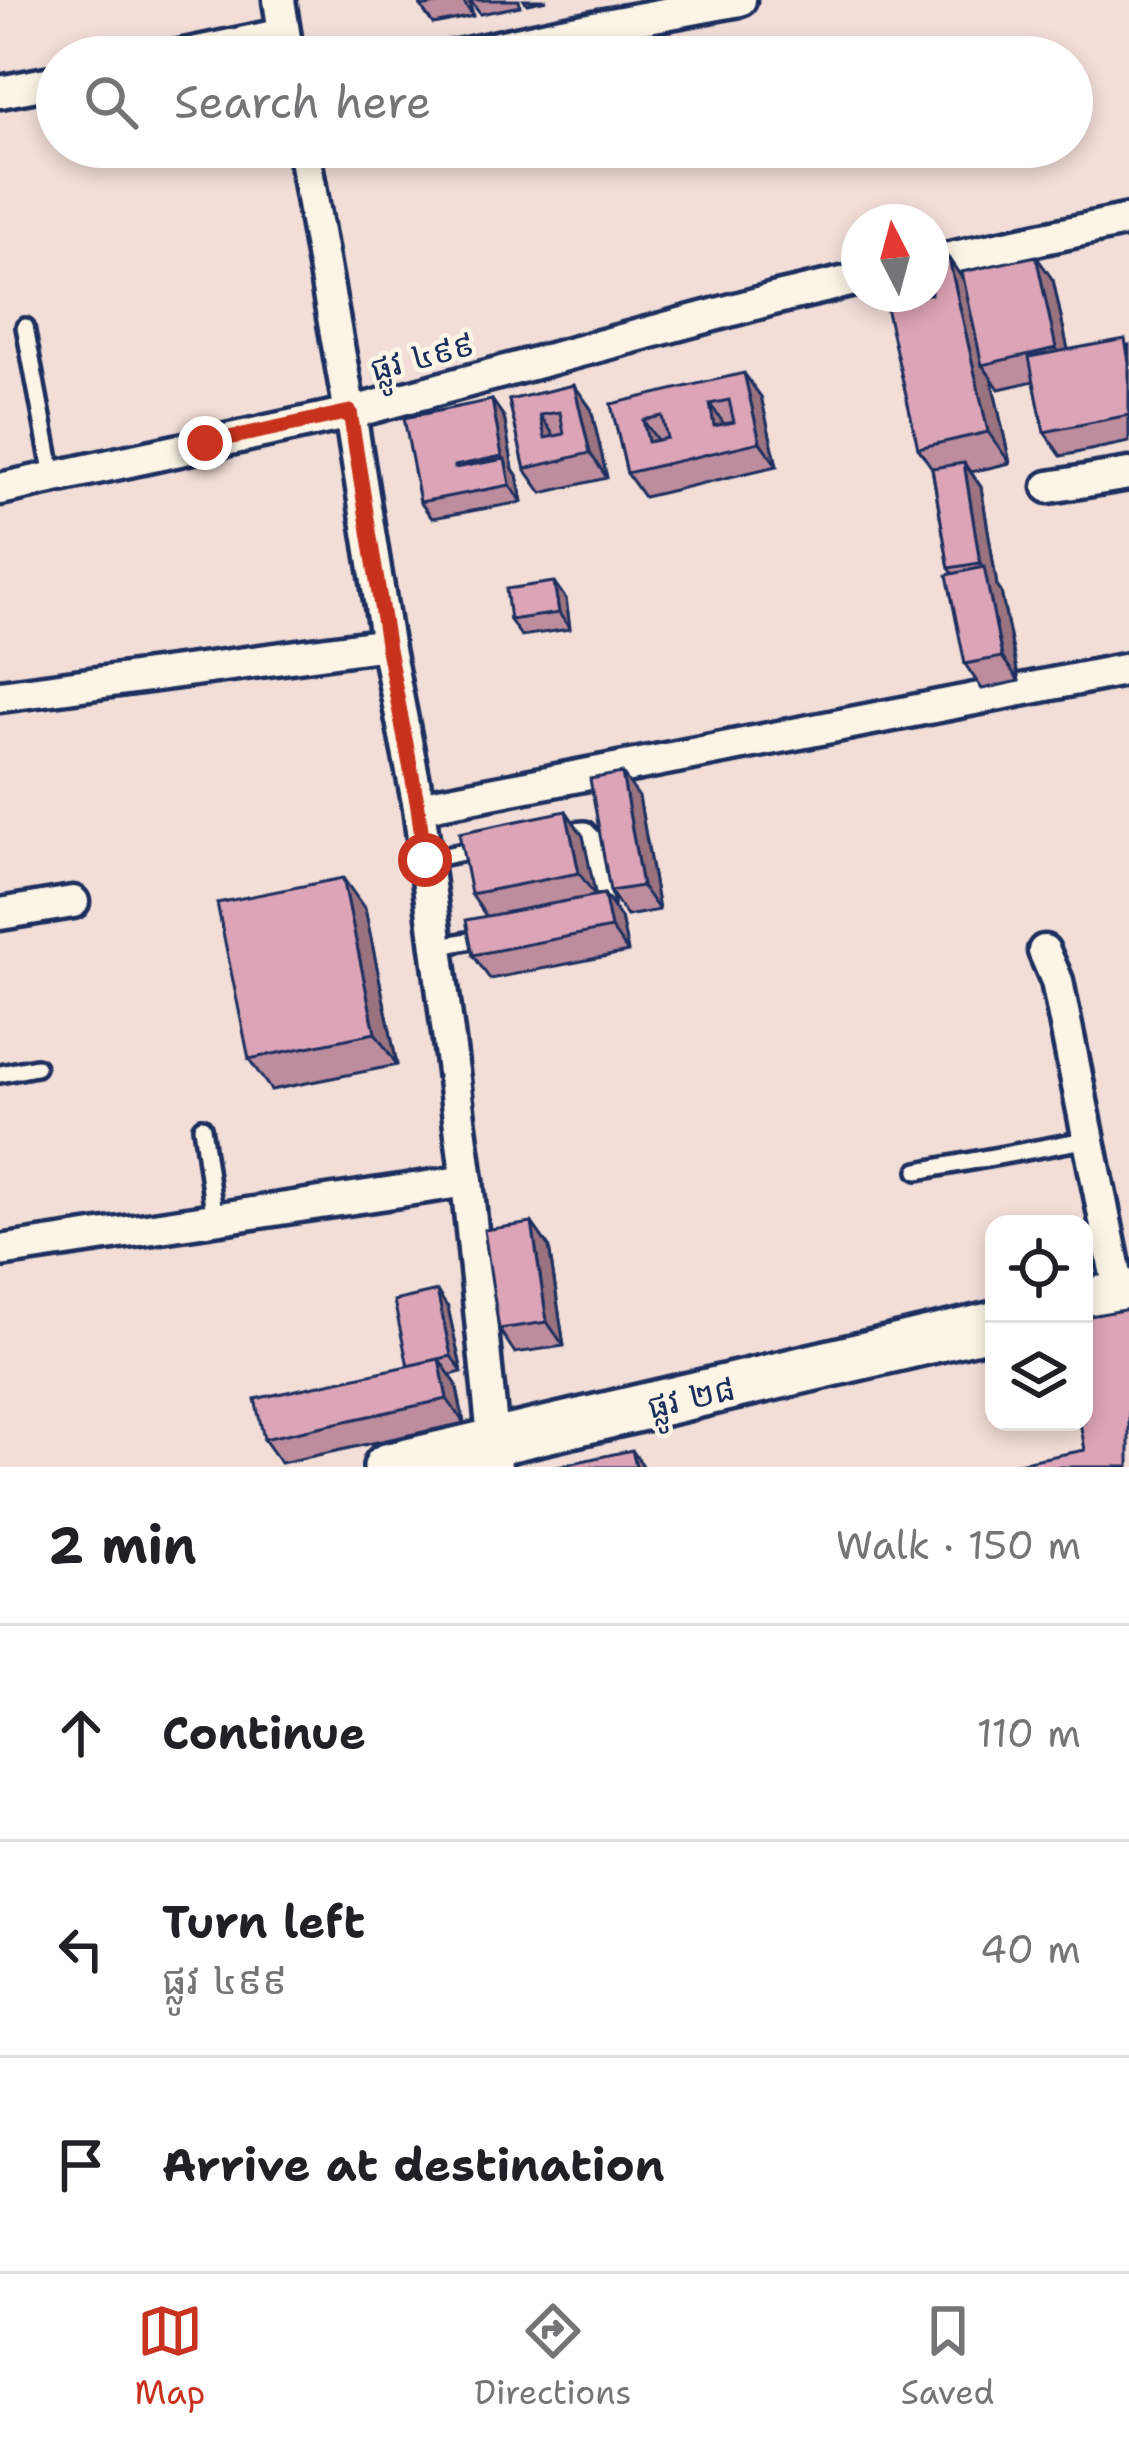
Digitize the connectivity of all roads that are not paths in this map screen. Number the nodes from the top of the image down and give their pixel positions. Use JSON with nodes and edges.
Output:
{"nodes":[{"id":1,"x":279,"y":0,"type":"edge"},
{"id":2,"x":740,"y":0,"type":"edge"},
{"id":3,"x":284,"y":36,"type":"edge"},
{"id":4,"x":548,"y":36,"type":"edge"},
{"id":5,"x":36,"y":85,"type":"edge"},
{"id":6,"x":0,"y":92,"type":"edge"},
{"id":7,"x":307,"y":168,"type":"edge"},
{"id":8,"x":1129,"y":220,"type":"edge"},
{"id":9,"x":949,"y":258,"type":"edge"},
{"id":10,"x":841,"y":283,"type":"edge"},
{"id":11,"x":25,"y":327,"type":"dead end"},
{"id":12,"x":350,"y":412,"type":"junction"},
{"id":13,"x":1129,"y":473,"type":"edge"},
{"id":14,"x":53,"y":476,"type":"junction"},
{"id":15,"x":1048,"y":487,"type":"dead end"},
{"id":16,"x":0,"y":489,"type":"edge"},
{"id":17,"x":387,"y":644,"type":"junction"},
{"id":18,"x":1129,"y":669,"type":"edge"},
{"id":19,"x":0,"y":696,"type":"edge"},
{"id":20,"x":418,"y":807,"type":"junction"},
{"id":21,"x":552,"y":834,"type":"edge"},
{"id":22,"x":489,"y":847,"type":"edge"},
{"id":23,"x":425,"y":860,"type":"junction"},
{"id":24,"x":73,"y":902,"type":"dead end"},
{"id":25,"x":0,"y":914,"type":"edge"},
{"id":26,"x":586,"y":918,"type":"edge"},
{"id":27,"x":501,"y":934,"type":"edge"},
{"id":28,"x":437,"y":947,"type":"junction"},
{"id":29,"x":1044,"y":951,"type":"dead end"},
{"id":30,"x":36,"y":1066,"type":"dead end"},
{"id":31,"x":0,"y":1074,"type":"edge"},
{"id":32,"x":202,"y":1127,"type":"dead end"},
{"id":33,"x":1090,"y":1138,"type":"junction"},
{"id":34,"x":918,"y":1171,"type":"dead end"},
{"id":35,"x":467,"y":1181,"type":"junction"},
{"id":36,"x":215,"y":1220,"type":"junction"},
{"id":37,"x":0,"y":1251,"type":"edge"},
{"id":38,"x":1111,"y":1297,"type":"edge"},
{"id":39,"x":985,"y":1327,"type":"edge"},
{"id":40,"x":495,"y":1455,"type":"edge"},
{"id":41,"x":387,"y":1467,"type":"edge"}],
"edges":[{"from":1,"to":3,"type":"street"},
{"from":2,"to":4,"type":"street"},
{"from":5,"to":6,"type":"street"},
{"from":7,"to":12,"type":"street"},
{"from":8,"to":9,"type":"street"},
{"from":10,"to":12,"type":"street","name":"ផ្លូវ ៤៩៩"},
{"from":11,"to":14,"type":"lane"},
{"from":12,"to":14,"type":"street","name":"ផ្លូវ ៤៩៩"},
{"from":12,"to":17,"type":"street"},
{"from":13,"to":15,"type":"street"},
{"from":14,"to":16,"type":"street","name":"ផ្លូវ ៤៩៩"},
{"from":17,"to":19,"type":"street"},
{"from":17,"to":20,"type":"street"},
{"from":18,"to":20,"type":"street"},
{"from":20,"to":23,"type":"street"},
{"from":21,"to":26,"type":"lane"},
{"from":22,"to":23,"type":"lane"},
{"from":23,"to":28,"type":"street"},
{"from":24,"to":25,"type":"street"},
{"from":27,"to":28,"type":"lane"},
{"from":28,"to":35,"type":"street"},
{"from":29,"to":33,"type":"street"},
{"from":30,"to":31,"type":"lane"},
{"from":32,"to":36,"type":"lane"},
{"from":33,"to":34,"type":"lane"},
{"from":33,"to":38,"type":"street"},
{"from":35,"to":36,"type":"street"},
{"from":35,"to":40,"type":"street"},
{"from":36,"to":37,"type":"street"},
{"from":39,"to":40,"type":"street","name":"ផ្លូវ ២៨"},
{"from":40,"to":41,"type":"street","name":"ផ្លូវ ២៨"}]}
